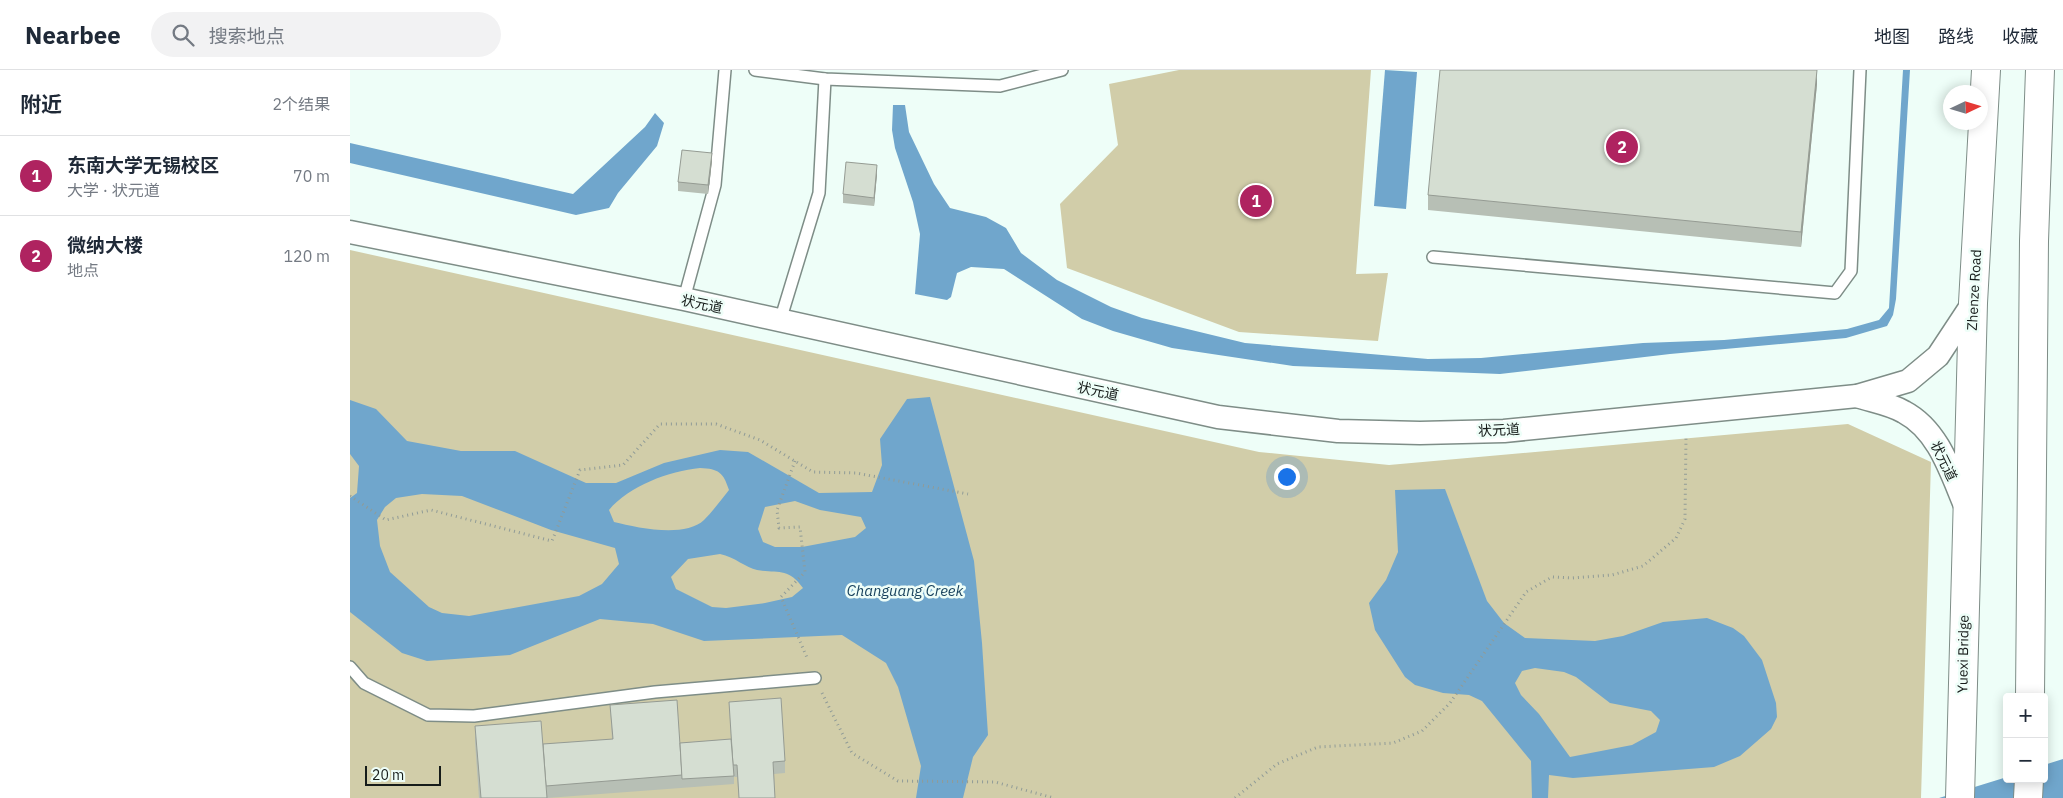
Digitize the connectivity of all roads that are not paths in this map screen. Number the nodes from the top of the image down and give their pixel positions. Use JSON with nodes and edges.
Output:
{"nodes":[{"id":1,"x":726,"y":70,"type":"edge"},
{"id":2,"x":755,"y":70,"type":"edge"},
{"id":3,"x":1062,"y":70,"type":"edge"},
{"id":4,"x":1860,"y":70,"type":"edge"},
{"id":5,"x":1986,"y":70,"type":"edge"},
{"id":6,"x":2040,"y":70,"type":"edge"},
{"id":7,"x":825,"y":79,"type":"junction"},
{"id":8,"x":350,"y":232,"type":"edge"},
{"id":9,"x":1433,"y":257,"type":"dead end"},
{"id":10,"x":684,"y":299,"type":"junction"},
{"id":11,"x":1973,"y":303,"type":"junction"},
{"id":12,"x":780,"y":321,"type":"junction"},
{"id":13,"x":1857,"y":396,"type":"junction"},
{"id":14,"x":1967,"y":510,"type":"junction"},
{"id":15,"x":350,"y":667,"type":"edge"},
{"id":16,"x":814,"y":678,"type":"road end"},
{"id":17,"x":2030,"y":693,"type":"edge"},
{"id":18,"x":2029,"y":783,"type":"edge"},
{"id":19,"x":1960,"y":798,"type":"edge"},
{"id":20,"x":2028,"y":798,"type":"edge"}],
"edges":[{"from":1,"to":10,"type":"lane"},
{"from":2,"to":7,"type":"lane"},
{"from":3,"to":7,"type":"lane"},
{"from":4,"to":9,"type":"lane"},
{"from":5,"to":11,"type":"main road","name":"Zhenze Road"},
{"from":6,"to":17,"type":"main road"},
{"from":7,"to":12,"type":"lane"},
{"from":8,"to":10,"type":"street","name":"状元道"},
{"from":10,"to":12,"type":"street","name":"状元道"},
{"from":11,"to":13,"type":"street","name":"状元道"},
{"from":11,"to":14,"type":"main road","name":"Zhenze Road"},
{"from":12,"to":13,"type":"street","name":"状元道"},
{"from":13,"to":14,"type":"street","name":"状元道"},
{"from":14,"to":19,"type":"main road","name":"Yuexi Bridge"},
{"from":15,"to":16,"type":"lane"},
{"from":18,"to":20,"type":"main road"}]}
